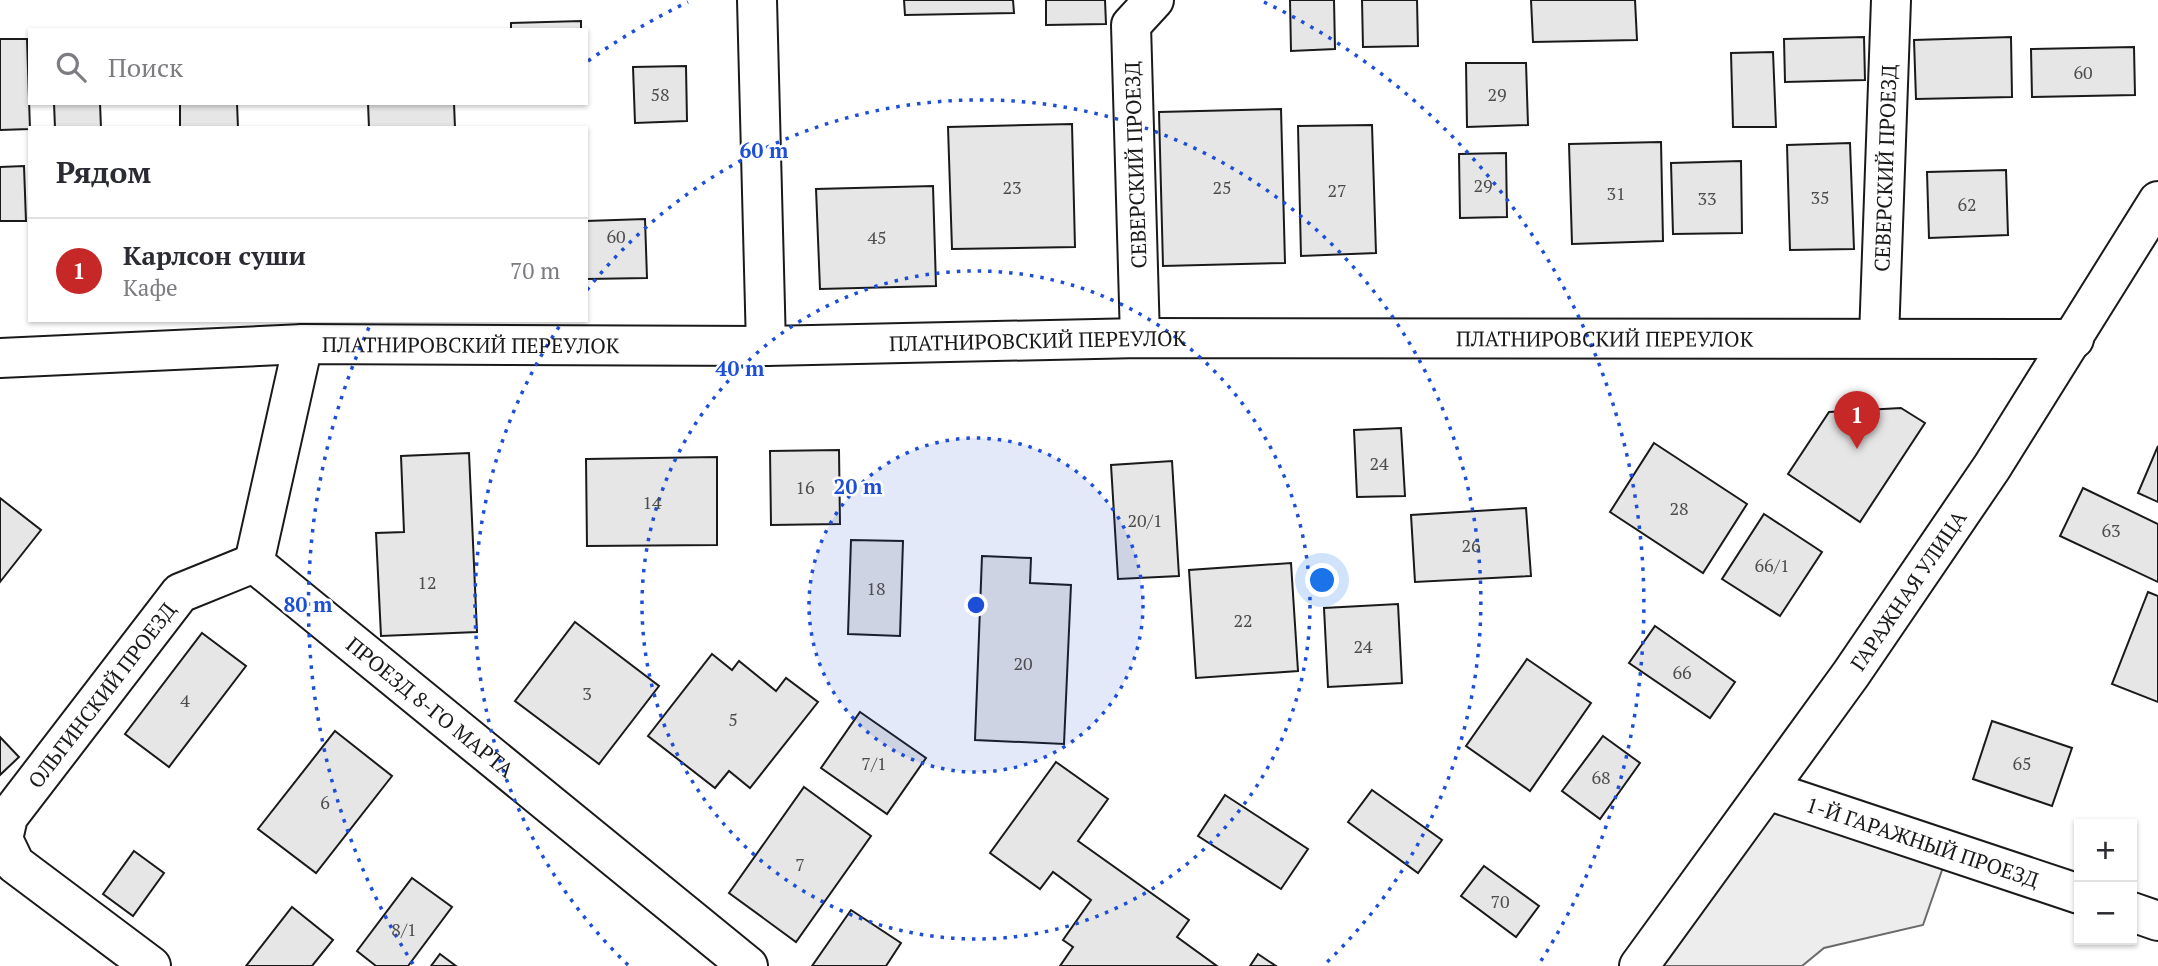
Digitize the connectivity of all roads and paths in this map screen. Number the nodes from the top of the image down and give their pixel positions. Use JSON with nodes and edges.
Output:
{"nodes":[{"id":1,"x":757,"y":0,"type":"edge"},
{"id":2,"x":1154,"y":0,"type":"edge"},
{"id":3,"x":1891,"y":0,"type":"edge"},
{"id":4,"x":2158,"y":201,"type":"edge"},
{"id":5,"x":1140,"y":338,"type":"junction"},
{"id":6,"x":1880,"y":338,"type":"junction"},
{"id":7,"x":2074,"y":339,"type":"junction"},
{"id":8,"x":303,"y":344,"type":"junction"},
{"id":9,"x":766,"y":346,"type":"junction"},
{"id":10,"x":0,"y":358,"type":"edge"},
{"id":11,"x":254,"y":563,"type":"junction"},
{"id":12,"x":1768,"y":790,"type":"junction"},
{"id":13,"x":2074,"y":892,"type":"edge"},
{"id":14,"x":2137,"y":914,"type":"edge"},
{"id":15,"x":2158,"y":921,"type":"edge"},
{"id":16,"x":151,"y":966,"type":"edge"},
{"id":17,"x":748,"y":966,"type":"edge"},
{"id":18,"x":1639,"y":966,"type":"edge"}],
"edges":[{"from":1,"to":9,"type":"street"},
{"from":2,"to":5,"type":"street","name":"СЕВЕРСКИЙ ПРОЕЗД"},
{"from":3,"to":6,"type":"street","name":"СЕВЕРСКИЙ ПРОЕЗД"},
{"from":4,"to":7,"type":"street","name":"ГАРАЖНАЯ УЛИЦА"},
{"from":5,"to":6,"type":"street","name":"ПЛАТНИРОВСКИЙ ПЕРЕУЛОК"},
{"from":5,"to":9,"type":"street","name":"ПЛАТНИРОВСКИЙ ПЕРЕУЛОК"},
{"from":6,"to":7,"type":"street","name":"ПЛАТНИРОВСКИЙ ПЕРЕУЛОК"},
{"from":7,"to":12,"type":"street","name":"ГАРАЖНАЯ УЛИЦА"},
{"from":8,"to":9,"type":"street","name":"ПЛАТНИРОВСКИЙ ПЕРЕУЛОК"},
{"from":8,"to":10,"type":"street","name":"ПЛАТНИРОВСКИЙ ПЕРЕУЛОК"},
{"from":8,"to":11,"type":"street"},
{"from":11,"to":16,"type":"street","name":"ОЛЬГИНСКИЙ ПРОЕЗД"},
{"from":11,"to":17,"type":"street","name":"ПРОЕЗД 8-ГО МАРТА"},
{"from":12,"to":13,"type":"street","name":"1-Й ГАРАЖНЫЙ ПРОЕЗД"},
{"from":12,"to":18,"type":"street","name":"ГАРАЖНАЯ УЛИЦА"},
{"from":14,"to":15,"type":"street"}]}
